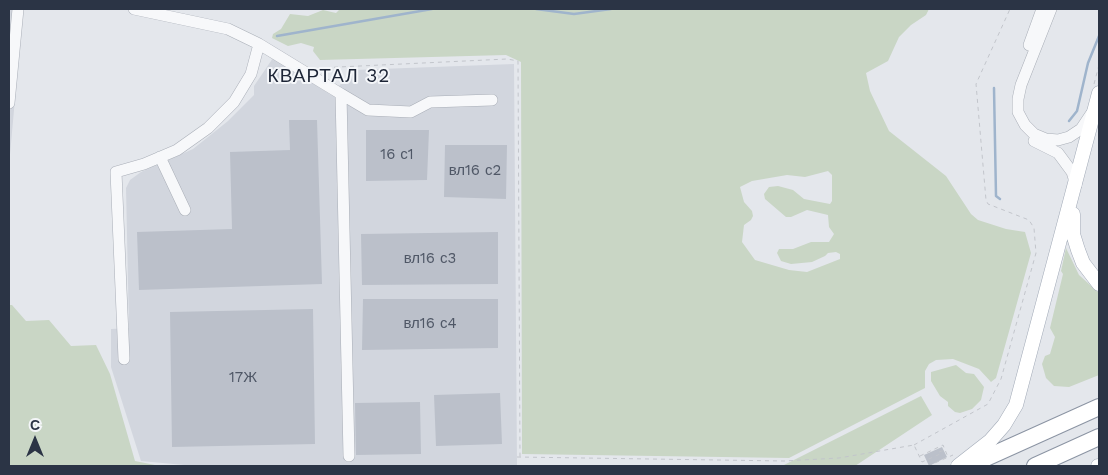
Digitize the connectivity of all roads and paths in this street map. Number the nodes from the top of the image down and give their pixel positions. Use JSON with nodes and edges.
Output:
{"nodes":[{"id":1,"x":18,"y":9,"type":"edge"},
{"id":2,"x":134,"y":9,"type":"edge"},
{"id":3,"x":1010,"y":9,"type":"edge"},
{"id":4,"x":1042,"y":9,"type":"edge"},
{"id":5,"x":1051,"y":9,"type":"edge"},
{"id":6,"x":259,"y":44,"type":"junction"},
{"id":7,"x":318,"y":68,"type":"dead end"},
{"id":8,"x":341,"y":94,"type":"junction"},
{"id":9,"x":1099,"y":95,"type":"edge"},
{"id":10,"x":492,"y":100,"type":"dead end"},
{"id":11,"x":9,"y":103,"type":"edge"},
{"id":12,"x":1099,"y":122,"type":"edge"},
{"id":13,"x":160,"y":157,"type":"junction"},
{"id":14,"x":1076,"y":187,"type":"junction"},
{"id":15,"x":185,"y":210,"type":"dead end"},
{"id":16,"x":1099,"y":284,"type":"edge"},
{"id":17,"x":124,"y":359,"type":"dead end"},
{"id":18,"x":1099,"y":407,"type":"edge"},
{"id":19,"x":1099,"y":437,"type":"edge"},
{"id":20,"x":914,"y":445,"type":"junction"},
{"id":21,"x":945,"y":450,"type":"junction"},
{"id":22,"x":349,"y":456,"type":"dead end"},
{"id":23,"x":919,"y":456,"type":"junction"},
{"id":24,"x":952,"y":460,"type":"edge"},
{"id":25,"x":922,"y":462,"type":"junction"},
{"id":26,"x":924,"y":466,"type":"edge"},
{"id":27,"x":928,"y":466,"type":"edge"},
{"id":28,"x":968,"y":466,"type":"edge"},
{"id":29,"x":1034,"y":466,"type":"edge"}],
"edges":[{"from":1,"to":11,"type":"street"},
{"from":2,"to":6,"type":"street"},
{"from":3,"to":20,"type":"path"},
{"from":4,"to":14,"type":"street"},
{"from":5,"to":9,"type":"street"},
{"from":6,"to":8,"type":"street"},
{"from":6,"to":13,"type":"street"},
{"from":7,"to":20,"type":"path"},
{"from":8,"to":10,"type":"street"},
{"from":8,"to":22,"type":"street"},
{"from":9,"to":14,"type":"main road"},
{"from":12,"to":16,"type":"main road"},
{"from":13,"to":15,"type":"street"},
{"from":13,"to":17,"type":"street"},
{"from":14,"to":24,"type":"main road"},
{"from":18,"to":28,"type":"highway"},
{"from":19,"to":29,"type":"highway"},
{"from":20,"to":23,"type":"path"},
{"from":21,"to":23,"type":"path"},
{"from":21,"to":24,"type":"path"},
{"from":21,"to":25,"type":"path"},
{"from":23,"to":25,"type":"path"},
{"from":24,"to":27,"type":"path"},
{"from":25,"to":26,"type":"path"}]}
